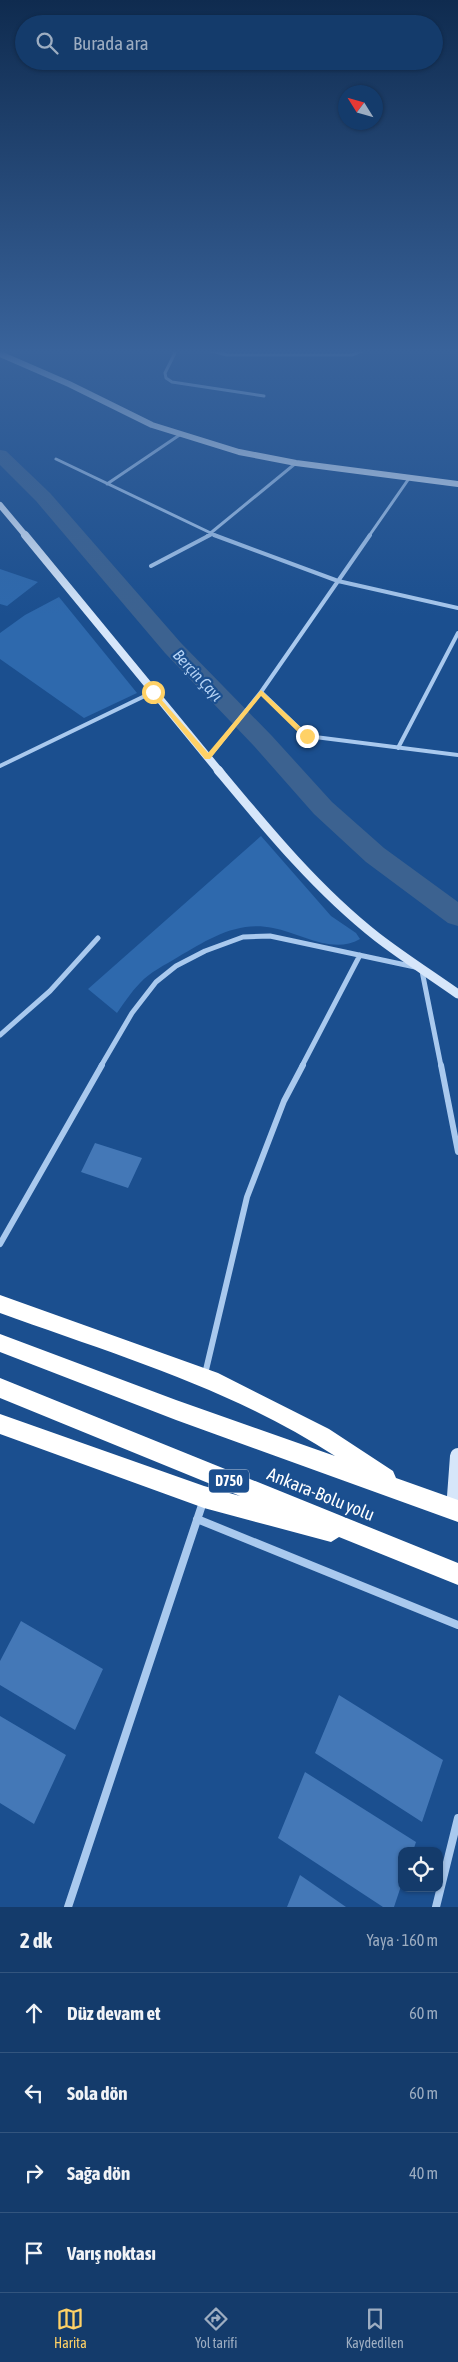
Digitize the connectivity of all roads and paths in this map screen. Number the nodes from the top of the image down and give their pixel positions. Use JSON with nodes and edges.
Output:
{"nodes":[{"id":1,"x":175,"y":438,"type":"edge"},
{"id":2,"x":194,"y":438,"type":"edge"},
{"id":3,"x":56,"y":459,"type":"dead end"},
{"id":4,"x":296,"y":463,"type":"junction"},
{"id":5,"x":410,"y":477,"type":"junction"},
{"id":6,"x":107,"y":484,"type":"junction"},
{"id":7,"x":458,"y":484,"type":"edge"},
{"id":8,"x":0,"y":505,"type":"edge"},
{"id":9,"x":211,"y":534,"type":"junction"},
{"id":10,"x":151,"y":566,"type":"dead end"},
{"id":11,"x":338,"y":582,"type":"junction"},
{"id":12,"x":458,"y":608,"type":"edge"},
{"id":13,"x":458,"y":634,"type":"edge"},
{"id":14,"x":153,"y":692,"type":"junction"},
{"id":15,"x":261,"y":692,"type":"junction"},
{"id":16,"x":398,"y":748,"type":"junction"},
{"id":17,"x":210,"y":755,"type":"junction"},
{"id":18,"x":458,"y":755,"type":"edge"},
{"id":19,"x":0,"y":766,"type":"edge"},
{"id":20,"x":98,"y":938,"type":"dead end"},
{"id":21,"x":360,"y":955,"type":"junction"},
{"id":22,"x":422,"y":969,"type":"junction"},
{"id":23,"x":458,"y":994,"type":"edge"},
{"id":24,"x":0,"y":1035,"type":"edge"},
{"id":25,"x":458,"y":1152,"type":"edge"},
{"id":26,"x":0,"y":1244,"type":"edge"},
{"id":27,"x":0,"y":1304,"type":"edge"},
{"id":28,"x":0,"y":1342,"type":"edge"},
{"id":29,"x":204,"y":1377,"type":"junction"},
{"id":30,"x":0,"y":1388,"type":"edge"},
{"id":31,"x":0,"y":1424,"type":"edge"},
{"id":32,"x":458,"y":1456,"type":"edge"},
{"id":33,"x":406,"y":1491,"type":"junction"},
{"id":34,"x":204,"y":1498,"type":"junction"},
{"id":35,"x":456,"y":1511,"type":"edge"},
{"id":36,"x":197,"y":1519,"type":"junction"},
{"id":37,"x":394,"y":1548,"type":"junction"},
{"id":38,"x":458,"y":1574,"type":"edge"},
{"id":39,"x":458,"y":1625,"type":"edge"},
{"id":40,"x":458,"y":1818,"type":"edge"},
{"id":41,"x":68,"y":1907,"type":"edge"},
{"id":42,"x":436,"y":1907,"type":"edge"}],
"edges":[{"from":1,"to":6,"type":"street"},
{"from":2,"to":4,"type":"street"},
{"from":3,"to":6,"type":"street"},
{"from":4,"to":5,"type":"street"},
{"from":4,"to":9,"type":"street"},
{"from":5,"to":7,"type":"street"},
{"from":5,"to":11,"type":"street"},
{"from":6,"to":9,"type":"street"},
{"from":8,"to":14,"type":"street"},
{"from":9,"to":10,"type":"street"},
{"from":9,"to":11,"type":"street"},
{"from":11,"to":12,"type":"street"},
{"from":11,"to":15,"type":"street"},
{"from":13,"to":16,"type":"street"},
{"from":14,"to":17,"type":"street"},
{"from":14,"to":19,"type":"street"},
{"from":15,"to":16,"type":"street"},
{"from":15,"to":17,"type":"street"},
{"from":16,"to":18,"type":"street"},
{"from":17,"to":22,"type":"street"},
{"from":20,"to":24,"type":"street"},
{"from":21,"to":22,"type":"street"},
{"from":21,"to":26,"type":"street"},
{"from":21,"to":29,"type":"street"},
{"from":22,"to":23,"type":"street"},
{"from":22,"to":25,"type":"street"},
{"from":27,"to":29,"type":"highway"},
{"from":28,"to":33,"type":"highway","name":"Ankara-Bolu yolu"},
{"from":29,"to":33,"type":"highway"},
{"from":30,"to":37,"type":"highway","name":"Ankara-Bolu yolu","number":"D750"},
{"from":31,"to":34,"type":"highway"},
{"from":32,"to":35,"type":"street"},
{"from":33,"to":35,"type":"highway","name":"Ankara-Bolu yolu"},
{"from":34,"to":36,"type":"street"},
{"from":34,"to":37,"type":"highway"},
{"from":36,"to":39,"type":"street"},
{"from":36,"to":41,"type":"street"},
{"from":37,"to":38,"type":"highway","name":"Ankara-Bolu yolu","number":"D750"},
{"from":40,"to":42,"type":"street"}]}
